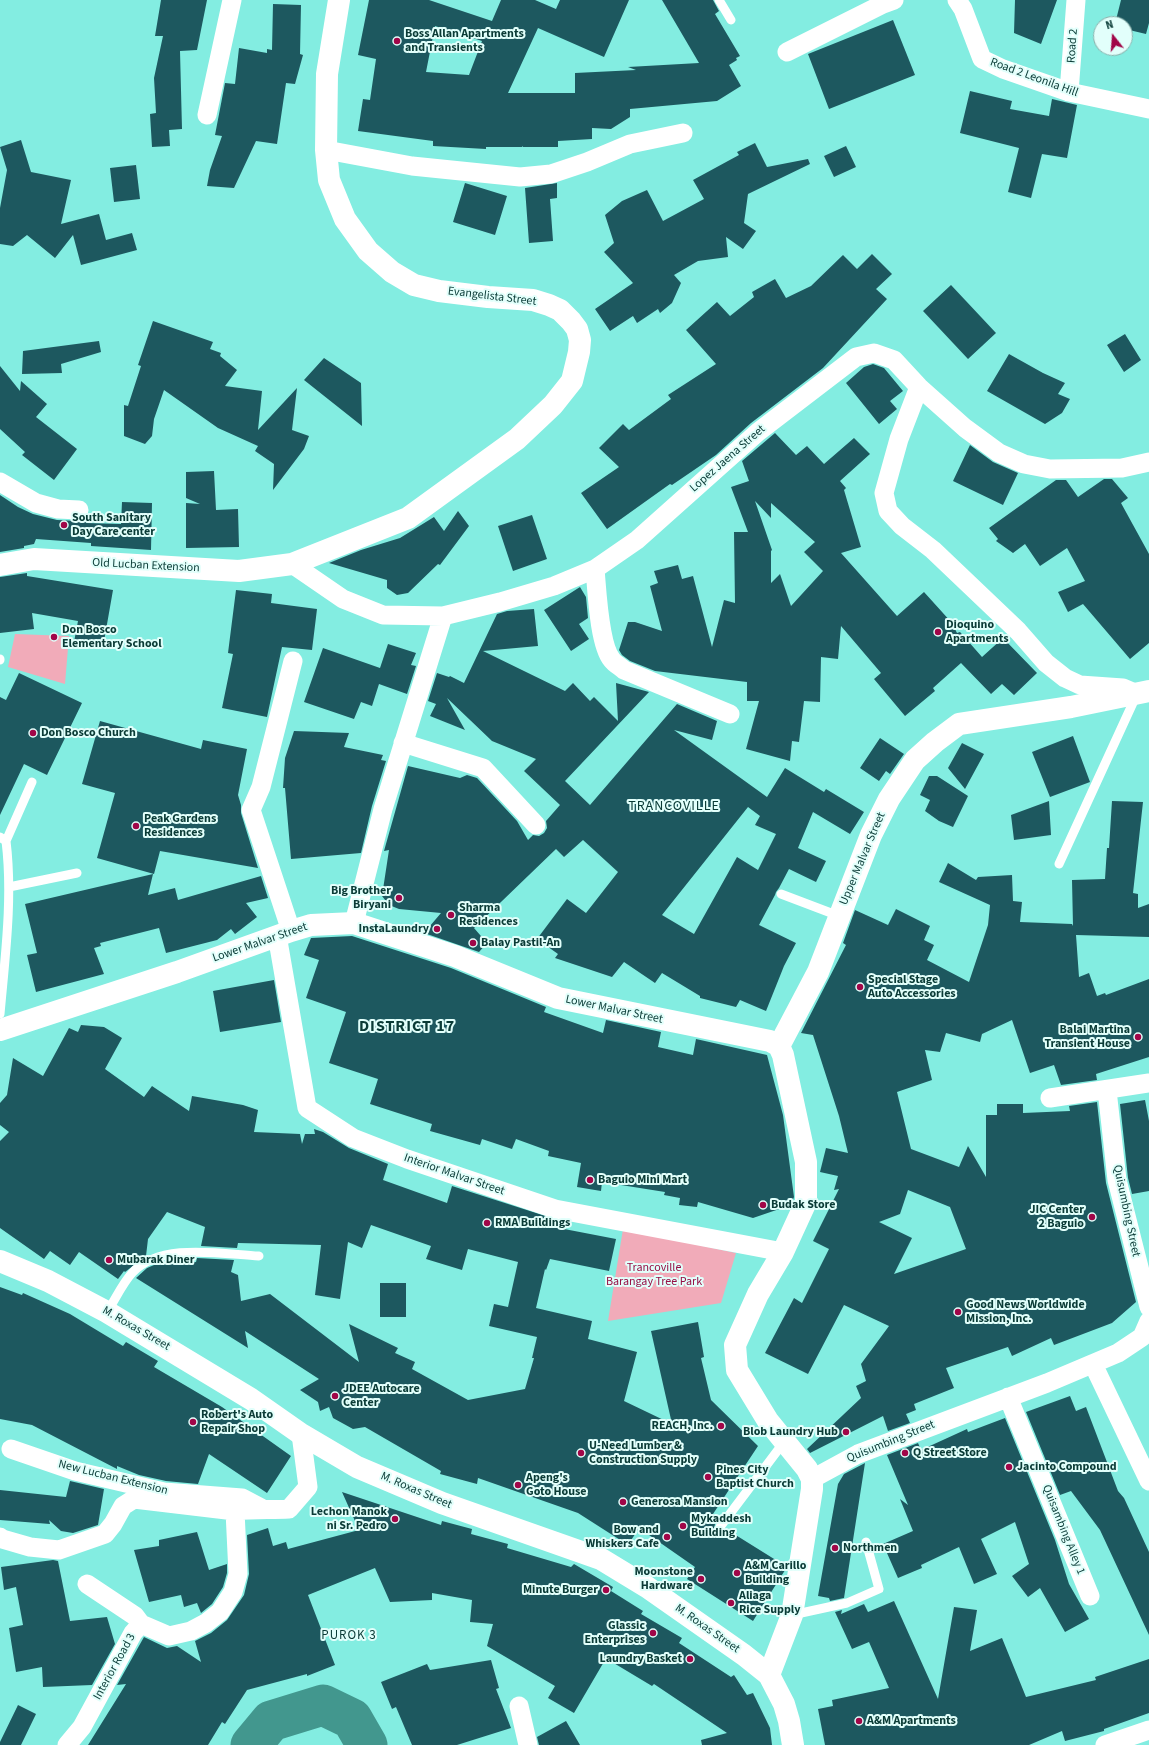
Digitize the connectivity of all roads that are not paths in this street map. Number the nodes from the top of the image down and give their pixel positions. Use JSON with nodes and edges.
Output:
{"nodes":[{"id":1,"x":232,"y":0,"type":"edge"},
{"id":2,"x":339,"y":0,"type":"edge"},
{"id":3,"x":719,"y":0,"type":"edge"},
{"id":4,"x":894,"y":0,"type":"edge"},
{"id":5,"x":957,"y":0,"type":"edge"},
{"id":6,"x":1076,"y":0,"type":"edge"},
{"id":7,"x":731,"y":20,"type":"dead end"},
{"id":8,"x":787,"y":52,"type":"dead end"},
{"id":9,"x":1069,"y":92,"type":"junction"},
{"id":10,"x":1149,"y":109,"type":"edge"},
{"id":11,"x":207,"y":115,"type":"dead end"},
{"id":12,"x":682,"y":133,"type":"dead end"},
{"id":13,"x":326,"y":150,"type":"junction"},
{"id":14,"x":919,"y":387,"type":"junction"},
{"id":15,"x":1149,"y":462,"type":"edge"},
{"id":16,"x":0,"y":482,"type":"edge"},
{"id":17,"x":79,"y":510,"type":"dead end"},
{"id":18,"x":292,"y":564,"type":"junction"},
{"id":19,"x":0,"y":565,"type":"edge"},
{"id":20,"x":595,"y":570,"type":"junction"},
{"id":21,"x":443,"y":616,"type":"junction"},
{"id":22,"x":293,"y":661,"type":"dead end"},
{"id":23,"x":1143,"y":692,"type":"edge"},
{"id":24,"x":730,"y":714,"type":"dead end"},
{"id":25,"x":403,"y":744,"type":"junction"},
{"id":26,"x":32,"y":782,"type":"dead end"},
{"id":27,"x":536,"y":825,"type":"dead end"},
{"id":28,"x":3,"y":839,"type":"edge"},
{"id":29,"x":1059,"y":864,"type":"dead end"},
{"id":30,"x":77,"y":874,"type":"dead end"},
{"id":31,"x":9,"y":887,"type":"junction"},
{"id":32,"x":782,"y":894,"type":"dead end"},
{"id":33,"x":839,"y":916,"type":"junction"},
{"id":34,"x":4,"y":921,"type":"edge"},
{"id":35,"x":354,"y":923,"type":"junction"},
{"id":36,"x":284,"y":933,"type":"junction"},
{"id":37,"x":0,"y":1014,"type":"edge"},
{"id":38,"x":0,"y":1030,"type":"edge"},
{"id":39,"x":779,"y":1046,"type":"junction"},
{"id":40,"x":1149,"y":1082,"type":"edge"},
{"id":41,"x":1107,"y":1090,"type":"junction"},
{"id":42,"x":1050,"y":1098,"type":"dead end"},
{"id":43,"x":783,"y":1252,"type":"junction"},
{"id":44,"x":259,"y":1256,"type":"dead end"},
{"id":45,"x":0,"y":1261,"type":"edge"},
{"id":46,"x":1149,"y":1307,"type":"edge"},
{"id":47,"x":107,"y":1312,"type":"junction"},
{"id":48,"x":1149,"y":1321,"type":"edge"},
{"id":49,"x":1093,"y":1364,"type":"junction"},
{"id":50,"x":1008,"y":1397,"type":"junction"},
{"id":51,"x":301,"y":1434,"type":"junction"},
{"id":52,"x":784,"y":1442,"type":"junction"},
{"id":53,"x":11,"y":1450,"type":"dead end"},
{"id":54,"x":812,"y":1479,"type":"junction"},
{"id":55,"x":1149,"y":1481,"type":"edge"},
{"id":56,"x":261,"y":1508,"type":"junction"},
{"id":57,"x":235,"y":1511,"type":"junction"},
{"id":58,"x":720,"y":1527,"type":"dead end"},
{"id":59,"x":0,"y":1537,"type":"edge"},
{"id":60,"x":866,"y":1542,"type":"dead end"},
{"id":61,"x":87,"y":1584,"type":"dead end"},
{"id":62,"x":1090,"y":1596,"type":"dead end"},
{"id":63,"x":792,"y":1615,"type":"junction"},
{"id":64,"x":141,"y":1624,"type":"junction"},
{"id":65,"x":769,"y":1675,"type":"junction"},
{"id":66,"x":519,"y":1706,"type":"dead end"},
{"id":67,"x":1149,"y":1730,"type":"edge"},
{"id":68,"x":67,"y":1745,"type":"edge"},
{"id":69,"x":528,"y":1745,"type":"edge"},
{"id":70,"x":793,"y":1745,"type":"edge"},
{"id":71,"x":1105,"y":1745,"type":"edge"}],
"edges":[{"from":1,"to":11,"type":"street"},
{"from":2,"to":13,"type":"street","name":"Evangelista Street"},
{"from":3,"to":7,"type":"lane"},
{"from":4,"to":8,"type":"street"},
{"from":5,"to":9,"type":"street","name":"Road 2 Leonila Hill"},
{"from":6,"to":9,"type":"street","name":"Road 2"},
{"from":9,"to":10,"type":"street","name":"Road 2 Leonila Hill"},
{"from":12,"to":13,"type":"street"},
{"from":13,"to":18,"type":"street","name":"Evangelista Street"},
{"from":14,"to":15,"type":"street","name":"Lopez Jaena Street"},
{"from":14,"to":20,"type":"street","name":"Lopez Jaena Street"},
{"from":14,"to":23,"type":"street"},
{"from":16,"to":17,"type":"street"},
{"from":18,"to":19,"type":"street","name":"Old Lucban Extension"},
{"from":18,"to":21,"type":"street","name":"Lopez Jaena Street"},
{"from":20,"to":21,"type":"street","name":"Lopez Jaena Street"},
{"from":20,"to":24,"type":"street"},
{"from":21,"to":25,"type":"street"},
{"from":22,"to":36,"type":"street","name":"Interior Malvar Street"},
{"from":23,"to":29,"type":"lane"},
{"from":23,"to":33,"type":"street","name":"Upper Malvar Street"},
{"from":25,"to":27,"type":"street"},
{"from":25,"to":35,"type":"street"},
{"from":26,"to":28,"type":"lane"},
{"from":28,"to":31,"type":"lane"},
{"from":30,"to":31,"type":"lane"},
{"from":31,"to":34,"type":"lane"},
{"from":32,"to":33,"type":"lane"},
{"from":33,"to":39,"type":"street","name":"Upper Malvar Street"},
{"from":34,"to":37,"type":"lane"},
{"from":35,"to":36,"type":"street","name":"Lower Malvar Street"},
{"from":35,"to":39,"type":"street","name":"Lower Malvar Street"},
{"from":36,"to":38,"type":"street","name":"Lower Malvar Street"},
{"from":36,"to":43,"type":"street","name":"Interior Malvar Street"},
{"from":39,"to":43,"type":"street"},
{"from":40,"to":41,"type":"street"},
{"from":41,"to":42,"type":"street"},
{"from":41,"to":46,"type":"street","name":"Quisumbing Street"},
{"from":43,"to":52,"type":"street"},
{"from":44,"to":47,"type":"lane"},
{"from":45,"to":47,"type":"street","name":"M. Roxas Street"},
{"from":47,"to":51,"type":"street","name":"M. Roxas Street"},
{"from":48,"to":49,"type":"street","name":"Quisumbing Street"},
{"from":49,"to":50,"type":"street","name":"Quisumbing Street"},
{"from":49,"to":55,"type":"street"},
{"from":50,"to":54,"type":"street","name":"Quisumbing Street"},
{"from":50,"to":62,"type":"street","name":"Quisambing Alley 1"},
{"from":51,"to":56,"type":"street"},
{"from":51,"to":65,"type":"street","name":"M. Roxas Street"},
{"from":52,"to":54,"type":"street"},
{"from":52,"to":58,"type":"lane"},
{"from":53,"to":56,"type":"street","name":"New Lucban Extension"},
{"from":54,"to":63,"type":"street"},
{"from":56,"to":57,"type":"street"},
{"from":57,"to":59,"type":"street"},
{"from":57,"to":64,"type":"street","name":"Interior Road 3"},
{"from":60,"to":63,"type":"lane"},
{"from":61,"to":64,"type":"street"},
{"from":63,"to":65,"type":"street"},
{"from":64,"to":68,"type":"street","name":"Interior Road 3"},
{"from":65,"to":70,"type":"street","name":"M. Roxas Street"},
{"from":66,"to":69,"type":"street"},
{"from":67,"to":71,"type":"street"}]}
